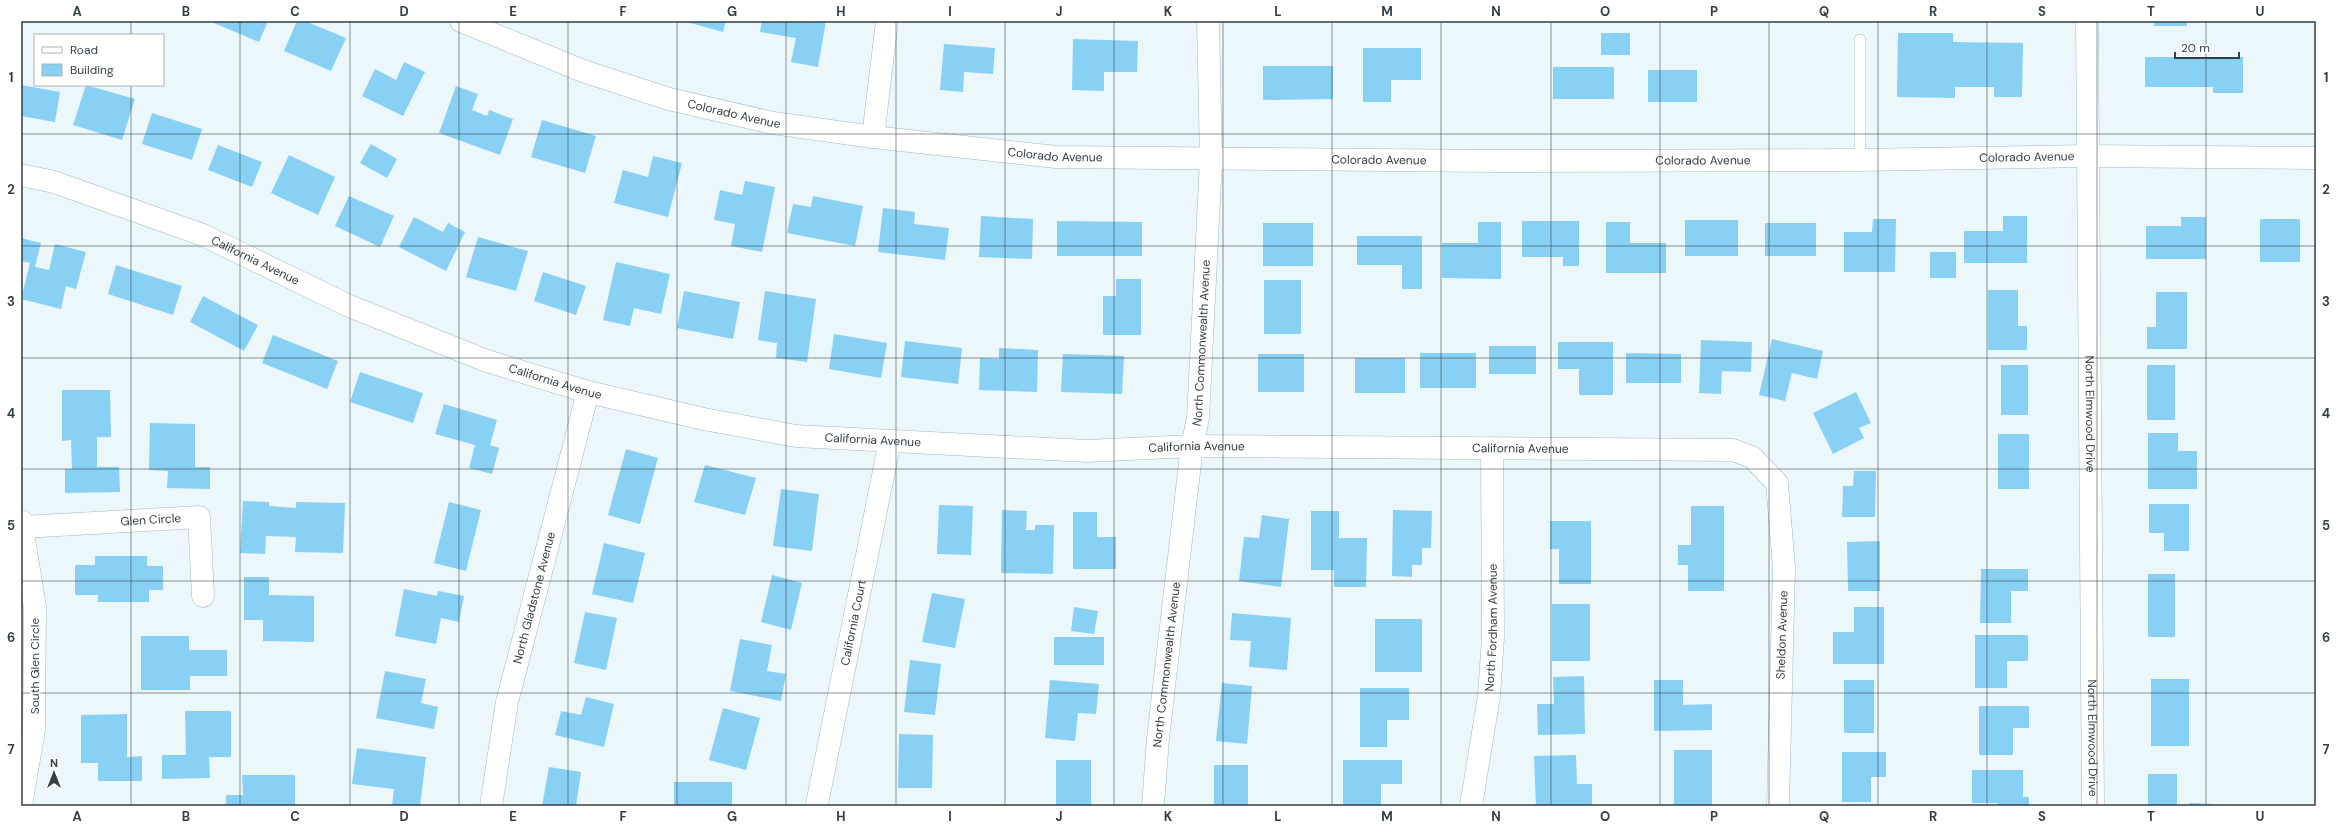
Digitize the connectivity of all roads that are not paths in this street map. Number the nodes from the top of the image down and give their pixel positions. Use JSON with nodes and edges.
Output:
{"nodes":[{"id":1,"x":461,"y":21,"type":"edge"},
{"id":2,"x":887,"y":21,"type":"edge"},
{"id":3,"x":1208,"y":21,"type":"edge"},
{"id":4,"x":2087,"y":21,"type":"edge"},
{"id":5,"x":1860,"y":40,"type":"dead end"},
{"id":6,"x":873,"y":137,"type":"junction"},
{"id":7,"x":2087,"y":156,"type":"junction"},
{"id":8,"x":2316,"y":158,"type":"edge"},
{"id":9,"x":1211,"y":160,"type":"junction"},
{"id":10,"x":1860,"y":160,"type":"junction"},
{"id":11,"x":21,"y":175,"type":"edge"},
{"id":12,"x":588,"y":392,"type":"junction"},
{"id":13,"x":890,"y":441,"type":"junction"},
{"id":14,"x":1192,"y":446,"type":"junction"},
{"id":15,"x":1492,"y":448,"type":"junction"},
{"id":16,"x":1764,"y":469,"type":"joint"},
{"id":17,"x":22,"y":524,"type":"edge"},
{"id":18,"x":203,"y":596,"type":"dead end"},
{"id":19,"x":28,"y":647,"type":"edge"},
{"id":20,"x":27,"y":804,"type":"edge"},
{"id":21,"x":817,"y":804,"type":"dead end"},
{"id":22,"x":491,"y":806,"type":"edge"},
{"id":23,"x":1153,"y":806,"type":"edge"},
{"id":24,"x":1471,"y":806,"type":"edge"},
{"id":25,"x":1778,"y":806,"type":"edge"},
{"id":26,"x":2093,"y":806,"type":"edge"}],
"edges":[{"from":1,"to":6,"type":"street","name":"Colorado Avenue"},
{"from":2,"to":6,"type":"street"},
{"from":3,"to":9,"type":"street","name":"North Commonwealth Avenue"},
{"from":4,"to":7,"type":"street","name":"North Elmwood Drive"},
{"from":5,"to":10,"type":"lane"},
{"from":6,"to":9,"type":"street","name":"Colorado Avenue"},
{"from":7,"to":8,"type":"street","name":"Colorado Avenue"},
{"from":7,"to":10,"type":"street","name":"Colorado Avenue"},
{"from":7,"to":26,"type":"street","name":"North Elmwood Drive"},
{"from":9,"to":10,"type":"street","name":"Colorado Avenue"},
{"from":9,"to":14,"type":"street","name":"North Commonwealth Avenue"},
{"from":11,"to":12,"type":"street","name":"California Avenue"},
{"from":12,"to":13,"type":"street","name":"California Avenue"},
{"from":12,"to":22,"type":"street","name":"North Gladstone Avenue"},
{"from":13,"to":14,"type":"street","name":"California Avenue"},
{"from":13,"to":21,"type":"street","name":"California Court"},
{"from":14,"to":15,"type":"street","name":"California Avenue"},
{"from":14,"to":23,"type":"street","name":"North Commonwealth Avenue"},
{"from":15,"to":16,"type":"street","name":"California Avenue"},
{"from":15,"to":24,"type":"street","name":"North Fordham Avenue"},
{"from":16,"to":25,"type":"street","name":"Sheldon Avenue"},
{"from":17,"to":18,"type":"street","name":"Glen Circle"},
{"from":17,"to":19,"type":"street","name":"South Glen Circle"},
{"from":19,"to":20,"type":"street","name":"South Glen Circle"}]}
